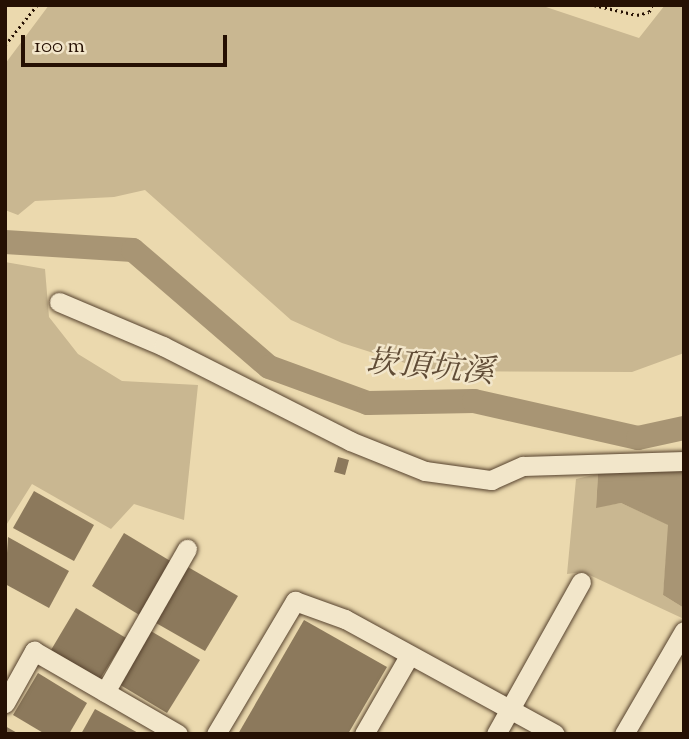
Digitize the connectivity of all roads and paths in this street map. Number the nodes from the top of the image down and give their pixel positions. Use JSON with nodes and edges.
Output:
{"nodes":[{"id":1,"x":37,"y":5,"type":"edge"},
{"id":2,"x":594,"y":5,"type":"edge"},
{"id":3,"x":652,"y":5,"type":"edge"},
{"id":4,"x":5,"y":45,"type":"edge"},
{"id":5,"x":59,"y":302,"type":"dead end"},
{"id":6,"x":684,"y":461,"type":"edge"},
{"id":7,"x":187,"y":549,"type":"dead end"},
{"id":8,"x":581,"y":582,"type":"dead end"},
{"id":9,"x":684,"y":631,"type":"edge"},
{"id":10,"x":409,"y":656,"type":"junction"},
{"id":11,"x":106,"y":692,"type":"junction"},
{"id":12,"x":5,"y":703,"type":"edge"},
{"id":13,"x":511,"y":708,"type":"junction"},
{"id":14,"x":178,"y":734,"type":"edge"},
{"id":15,"x":216,"y":734,"type":"edge"},
{"id":16,"x":364,"y":734,"type":"edge"},
{"id":17,"x":496,"y":734,"type":"edge"},
{"id":18,"x":555,"y":734,"type":"edge"},
{"id":19,"x":624,"y":734,"type":"edge"}],
"edges":[{"from":1,"to":4,"type":"path"},
{"from":2,"to":3,"type":"path"},
{"from":5,"to":6,"type":"street"},
{"from":7,"to":11,"type":"street"},
{"from":8,"to":13,"type":"street"},
{"from":9,"to":19,"type":"street"},
{"from":10,"to":13,"type":"street"},
{"from":10,"to":15,"type":"street"},
{"from":10,"to":16,"type":"street"},
{"from":11,"to":12,"type":"street"},
{"from":11,"to":14,"type":"street"},
{"from":13,"to":17,"type":"street"},
{"from":13,"to":18,"type":"street"}]}
